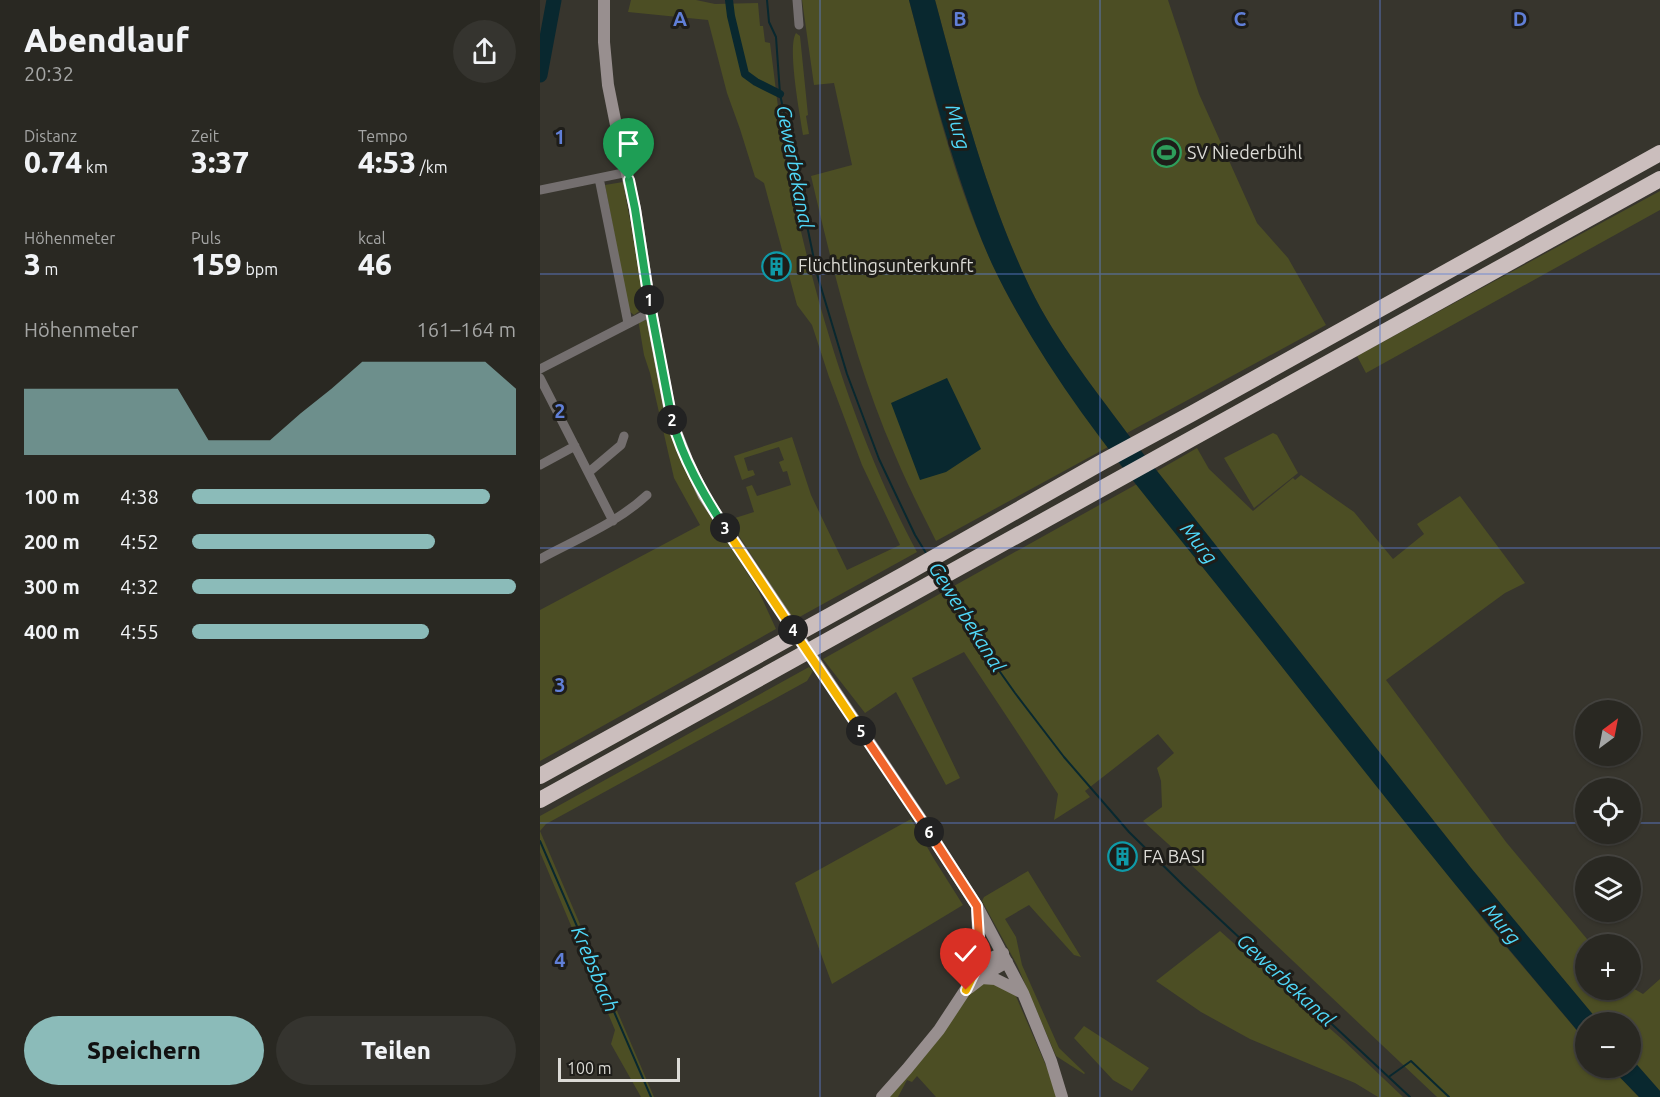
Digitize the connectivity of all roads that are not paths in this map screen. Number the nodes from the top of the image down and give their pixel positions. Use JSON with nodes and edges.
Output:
{"nodes":[{"id":1,"x":604,"y":0,"type":"edge"},
{"id":2,"x":798,"y":0,"type":"edge"},
{"id":3,"x":800,"y":25,"type":"dead end"},
{"id":4,"x":1660,"y":153,"type":"edge"},
{"id":5,"x":628,"y":172,"type":"junction"},
{"id":6,"x":599,"y":178,"type":"junction"},
{"id":7,"x":1660,"y":179,"type":"edge"},
{"id":8,"x":540,"y":189,"type":"edge"},
{"id":9,"x":651,"y":312,"type":"junction"},
{"id":10,"x":628,"y":323,"type":"junction"},
{"id":11,"x":540,"y":369,"type":"edge"},
{"id":12,"x":540,"y":378,"type":"edge"},
{"id":13,"x":624,"y":436,"type":"dead end"},
{"id":14,"x":575,"y":446,"type":"junction"},
{"id":15,"x":540,"y":465,"type":"edge"},
{"id":16,"x":588,"y":472,"type":"junction"},
{"id":17,"x":647,"y":495,"type":"dead end"},
{"id":18,"x":613,"y":520,"type":"junction"},
{"id":19,"x":540,"y":559,"type":"edge"},
{"id":20,"x":540,"y":776,"type":"edge"},
{"id":21,"x":540,"y":800,"type":"edge"},
{"id":22,"x":977,"y":906,"type":"junction"},
{"id":23,"x":1005,"y":957,"type":"junction"},
{"id":24,"x":979,"y":973,"type":"junction"},
{"id":25,"x":1023,"y":993,"type":"junction"},
{"id":26,"x":882,"y":1097,"type":"edge"},
{"id":27,"x":1062,"y":1097,"type":"edge"}],
"edges":[{"from":1,"to":5,"type":"main road"},
{"from":2,"to":3,"type":"street"},
{"from":4,"to":20,"type":"highway"},
{"from":5,"to":6,"type":"street"},
{"from":5,"to":9,"type":"main road"},
{"from":6,"to":8,"type":"street"},
{"from":6,"to":10,"type":"street"},
{"from":7,"to":21,"type":"highway"},
{"from":9,"to":10,"type":"street"},
{"from":9,"to":22,"type":"main road"},
{"from":10,"to":11,"type":"street"},
{"from":12,"to":14,"type":"street"},
{"from":13,"to":16,"type":"street"},
{"from":14,"to":15,"type":"street"},
{"from":14,"to":16,"type":"street"},
{"from":16,"to":18,"type":"street"},
{"from":17,"to":18,"type":"street"},
{"from":18,"to":19,"type":"street"},
{"from":22,"to":23,"type":"main road"},
{"from":22,"to":24,"type":"main road"},
{"from":23,"to":24,"type":"main road"},
{"from":23,"to":25,"type":"main road"},
{"from":24,"to":25,"type":"main road"},
{"from":24,"to":26,"type":"main road"},
{"from":25,"to":27,"type":"main road"}]}
